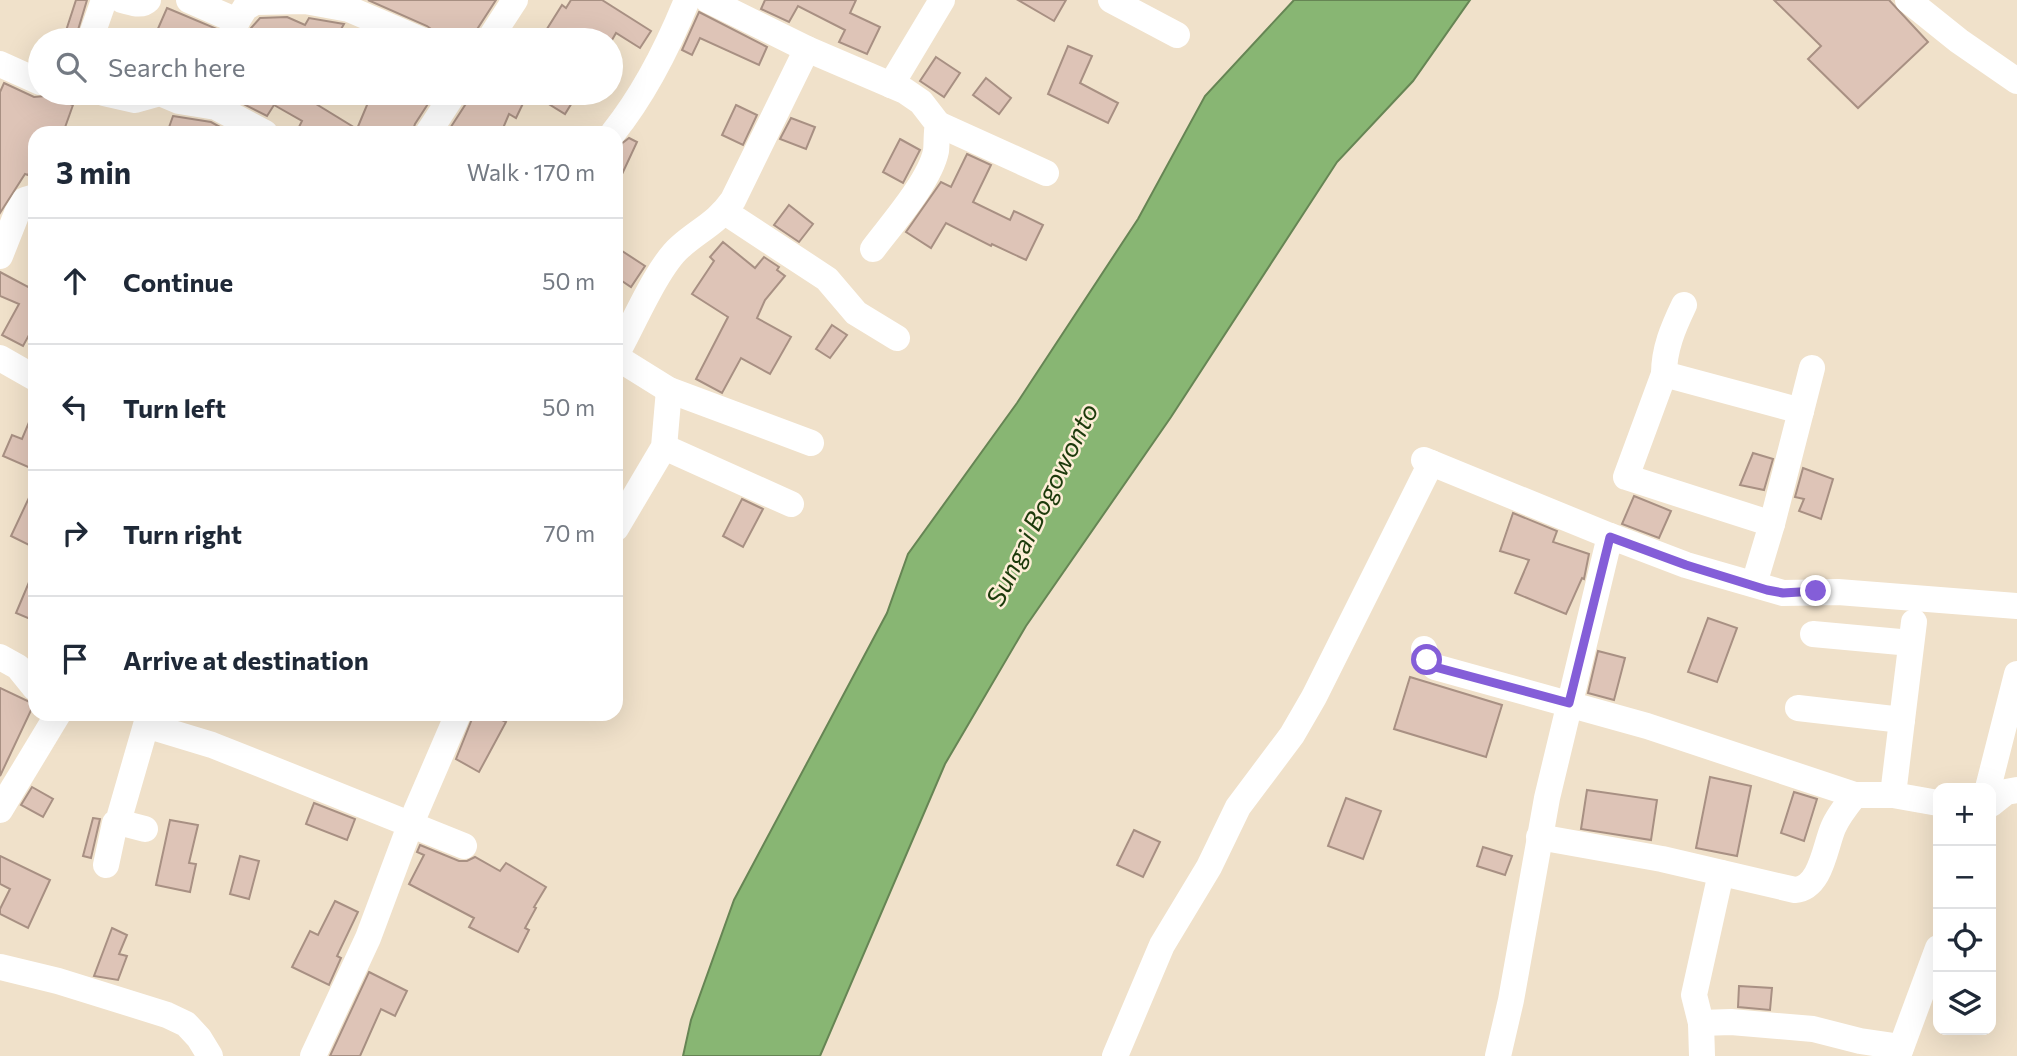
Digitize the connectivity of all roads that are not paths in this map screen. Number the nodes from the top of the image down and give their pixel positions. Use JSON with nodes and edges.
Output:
{"nodes":[{"id":1,"x":103,"y":0,"type":"edge"},
{"id":2,"x":122,"y":0,"type":"edge"},
{"id":3,"x":148,"y":0,"type":"edge"},
{"id":4,"x":189,"y":0,"type":"edge"},
{"id":5,"x":515,"y":0,"type":"edge"},
{"id":6,"x":687,"y":0,"type":"edge"},
{"id":7,"x":708,"y":0,"type":"edge"},
{"id":8,"x":943,"y":0,"type":"edge"},
{"id":9,"x":1111,"y":0,"type":"edge"},
{"id":10,"x":1908,"y":0,"type":"edge"},
{"id":11,"x":94,"y":28,"type":"edge"},
{"id":12,"x":229,"y":28,"type":"edge"},
{"id":13,"x":235,"y":28,"type":"edge"},
{"id":14,"x":393,"y":28,"type":"edge"},
{"id":15,"x":497,"y":28,"type":"edge"},
{"id":16,"x":1177,"y":35,"type":"dead end"},
{"id":17,"x":807,"y":49,"type":"junction"},
{"id":18,"x":0,"y":64,"type":"edge"},
{"id":19,"x":28,"y":77,"type":"edge"},
{"id":20,"x":2017,"y":81,"type":"edge"},
{"id":21,"x":891,"y":85,"type":"junction"},
{"id":22,"x":214,"y":105,"type":"edge"},
{"id":23,"x":446,"y":105,"type":"edge"},
{"id":24,"x":938,"y":124,"type":"junction"},
{"id":25,"x":252,"y":126,"type":"edge"},
{"id":26,"x":433,"y":126,"type":"edge"},
{"id":27,"x":619,"y":126,"type":"edge"},
{"id":28,"x":1046,"y":173,"type":"dead end"},
{"id":29,"x":28,"y":199,"type":"edge"},
{"id":30,"x":725,"y":212,"type":"junction"},
{"id":31,"x":873,"y":249,"type":"dead end"},
{"id":32,"x":0,"y":256,"type":"edge"},
{"id":33,"x":1684,"y":305,"type":"dead end"},
{"id":34,"x":897,"y":338,"type":"dead end"},
{"id":35,"x":623,"y":343,"type":"edge"},
{"id":36,"x":0,"y":358,"type":"edge"},
{"id":37,"x":623,"y":360,"type":"edge"},
{"id":38,"x":1812,"y":368,"type":"dead end"},
{"id":39,"x":28,"y":374,"type":"edge"},
{"id":40,"x":1664,"y":374,"type":"junction"},
{"id":41,"x":669,"y":390,"type":"junction"},
{"id":42,"x":1801,"y":411,"type":"junction"},
{"id":43,"x":811,"y":443,"type":"dead end"},
{"id":44,"x":664,"y":447,"type":"junction"},
{"id":45,"x":791,"y":504,"type":"dead end"},
{"id":46,"x":623,"y":516,"type":"edge"},
{"id":47,"x":1772,"y":524,"type":"junction"},
{"id":48,"x":1610,"y":537,"type":"junction"},
{"id":49,"x":1754,"y":584,"type":"junction"},
{"id":50,"x":2017,"y":606,"type":"edge"},
{"id":51,"x":1813,"y":634,"type":"dead end"},
{"id":52,"x":1424,"y":649,"type":"dead end"},
{"id":53,"x":0,"y":657,"type":"edge"},
{"id":54,"x":2017,"y":674,"type":"edge"},
{"id":55,"x":28,"y":679,"type":"edge"},
{"id":56,"x":1569,"y":703,"type":"junction"},
{"id":57,"x":1798,"y":708,"type":"dead end"},
{"id":58,"x":1902,"y":720,"type":"junction"},
{"id":59,"x":54,"y":721,"type":"edge"},
{"id":60,"x":455,"y":721,"type":"edge"},
{"id":61,"x":1989,"y":783,"type":"edge"},
{"id":62,"x":2017,"y":790,"type":"edge"},
{"id":63,"x":1855,"y":795,"type":"junction"},
{"id":64,"x":1893,"y":795,"type":"junction"},
{"id":65,"x":1996,"y":800,"type":"edge"},
{"id":66,"x":1933,"y":802,"type":"edge"},
{"id":67,"x":0,"y":810,"type":"edge"},
{"id":68,"x":118,"y":822,"type":"junction"},
{"id":69,"x":411,"y":823,"type":"junction"},
{"id":70,"x":145,"y":829,"type":"dead end"},
{"id":71,"x":1539,"y":837,"type":"junction"},
{"id":72,"x":464,"y":846,"type":"dead end"},
{"id":73,"x":106,"y":865,"type":"dead end"},
{"id":74,"x":1721,"y":873,"type":"junction"},
{"id":75,"x":1933,"y":961,"type":"edge"},
{"id":76,"x":0,"y":967,"type":"edge"},
{"id":77,"x":1701,"y":1023,"type":"junction"},
{"id":78,"x":1899,"y":1051,"type":"edge"},
{"id":79,"x":210,"y":1056,"type":"edge"},
{"id":80,"x":313,"y":1056,"type":"edge"},
{"id":81,"x":1115,"y":1056,"type":"edge"},
{"id":82,"x":1498,"y":1056,"type":"edge"},
{"id":83,"x":1702,"y":1056,"type":"edge"}],
"edges":[{"from":1,"to":11,"type":"street"},
{"from":2,"to":3,"type":"street"},
{"from":4,"to":12,"type":"street"},
{"from":5,"to":15,"type":"street"},
{"from":6,"to":27,"type":"street"},
{"from":7,"to":17,"type":"street"},
{"from":8,"to":21,"type":"street"},
{"from":9,"to":16,"type":"street"},
{"from":10,"to":20,"type":"street"},
{"from":13,"to":14,"type":"street"},
{"from":17,"to":21,"type":"street"},
{"from":17,"to":30,"type":"street"},
{"from":18,"to":19,"type":"street"},
{"from":21,"to":24,"type":"street"},
{"from":22,"to":25,"type":"street"},
{"from":23,"to":26,"type":"street"},
{"from":24,"to":28,"type":"street"},
{"from":24,"to":31,"type":"street"},
{"from":29,"to":32,"type":"street"},
{"from":30,"to":34,"type":"street"},
{"from":30,"to":35,"type":"street"},
{"from":33,"to":40,"type":"street"},
{"from":36,"to":39,"type":"street"},
{"from":37,"to":41,"type":"street"},
{"from":38,"to":42,"type":"street"},
{"from":40,"to":42,"type":"street"},
{"from":40,"to":47,"type":"street"},
{"from":41,"to":43,"type":"street"},
{"from":41,"to":44,"type":"street"},
{"from":42,"to":47,"type":"street"},
{"from":44,"to":45,"type":"street"},
{"from":44,"to":46,"type":"street"},
{"from":47,"to":49,"type":"street"},
{"from":48,"to":49,"type":"street"},
{"from":48,"to":56,"type":"street"},
{"from":48,"to":81,"type":"street"},
{"from":49,"to":50,"type":"street"},
{"from":51,"to":58,"type":"street"},
{"from":52,"to":56,"type":"street"},
{"from":53,"to":55,"type":"street"},
{"from":54,"to":61,"type":"street"},
{"from":56,"to":63,"type":"street"},
{"from":56,"to":71,"type":"street"},
{"from":57,"to":58,"type":"street"},
{"from":58,"to":64,"type":"street"},
{"from":59,"to":67,"type":"street"},
{"from":60,"to":69,"type":"street"},
{"from":62,"to":65,"type":"street"},
{"from":63,"to":64,"type":"street"},
{"from":63,"to":74,"type":"street"},
{"from":64,"to":66,"type":"street"},
{"from":68,"to":69,"type":"street"},
{"from":68,"to":70,"type":"street"},
{"from":68,"to":73,"type":"street"},
{"from":69,"to":72,"type":"street"},
{"from":69,"to":80,"type":"street"},
{"from":71,"to":74,"type":"street"},
{"from":71,"to":82,"type":"street"},
{"from":74,"to":77,"type":"street"},
{"from":75,"to":78,"type":"street"},
{"from":76,"to":79,"type":"street"},
{"from":77,"to":78,"type":"street"},
{"from":77,"to":83,"type":"street"}]}
